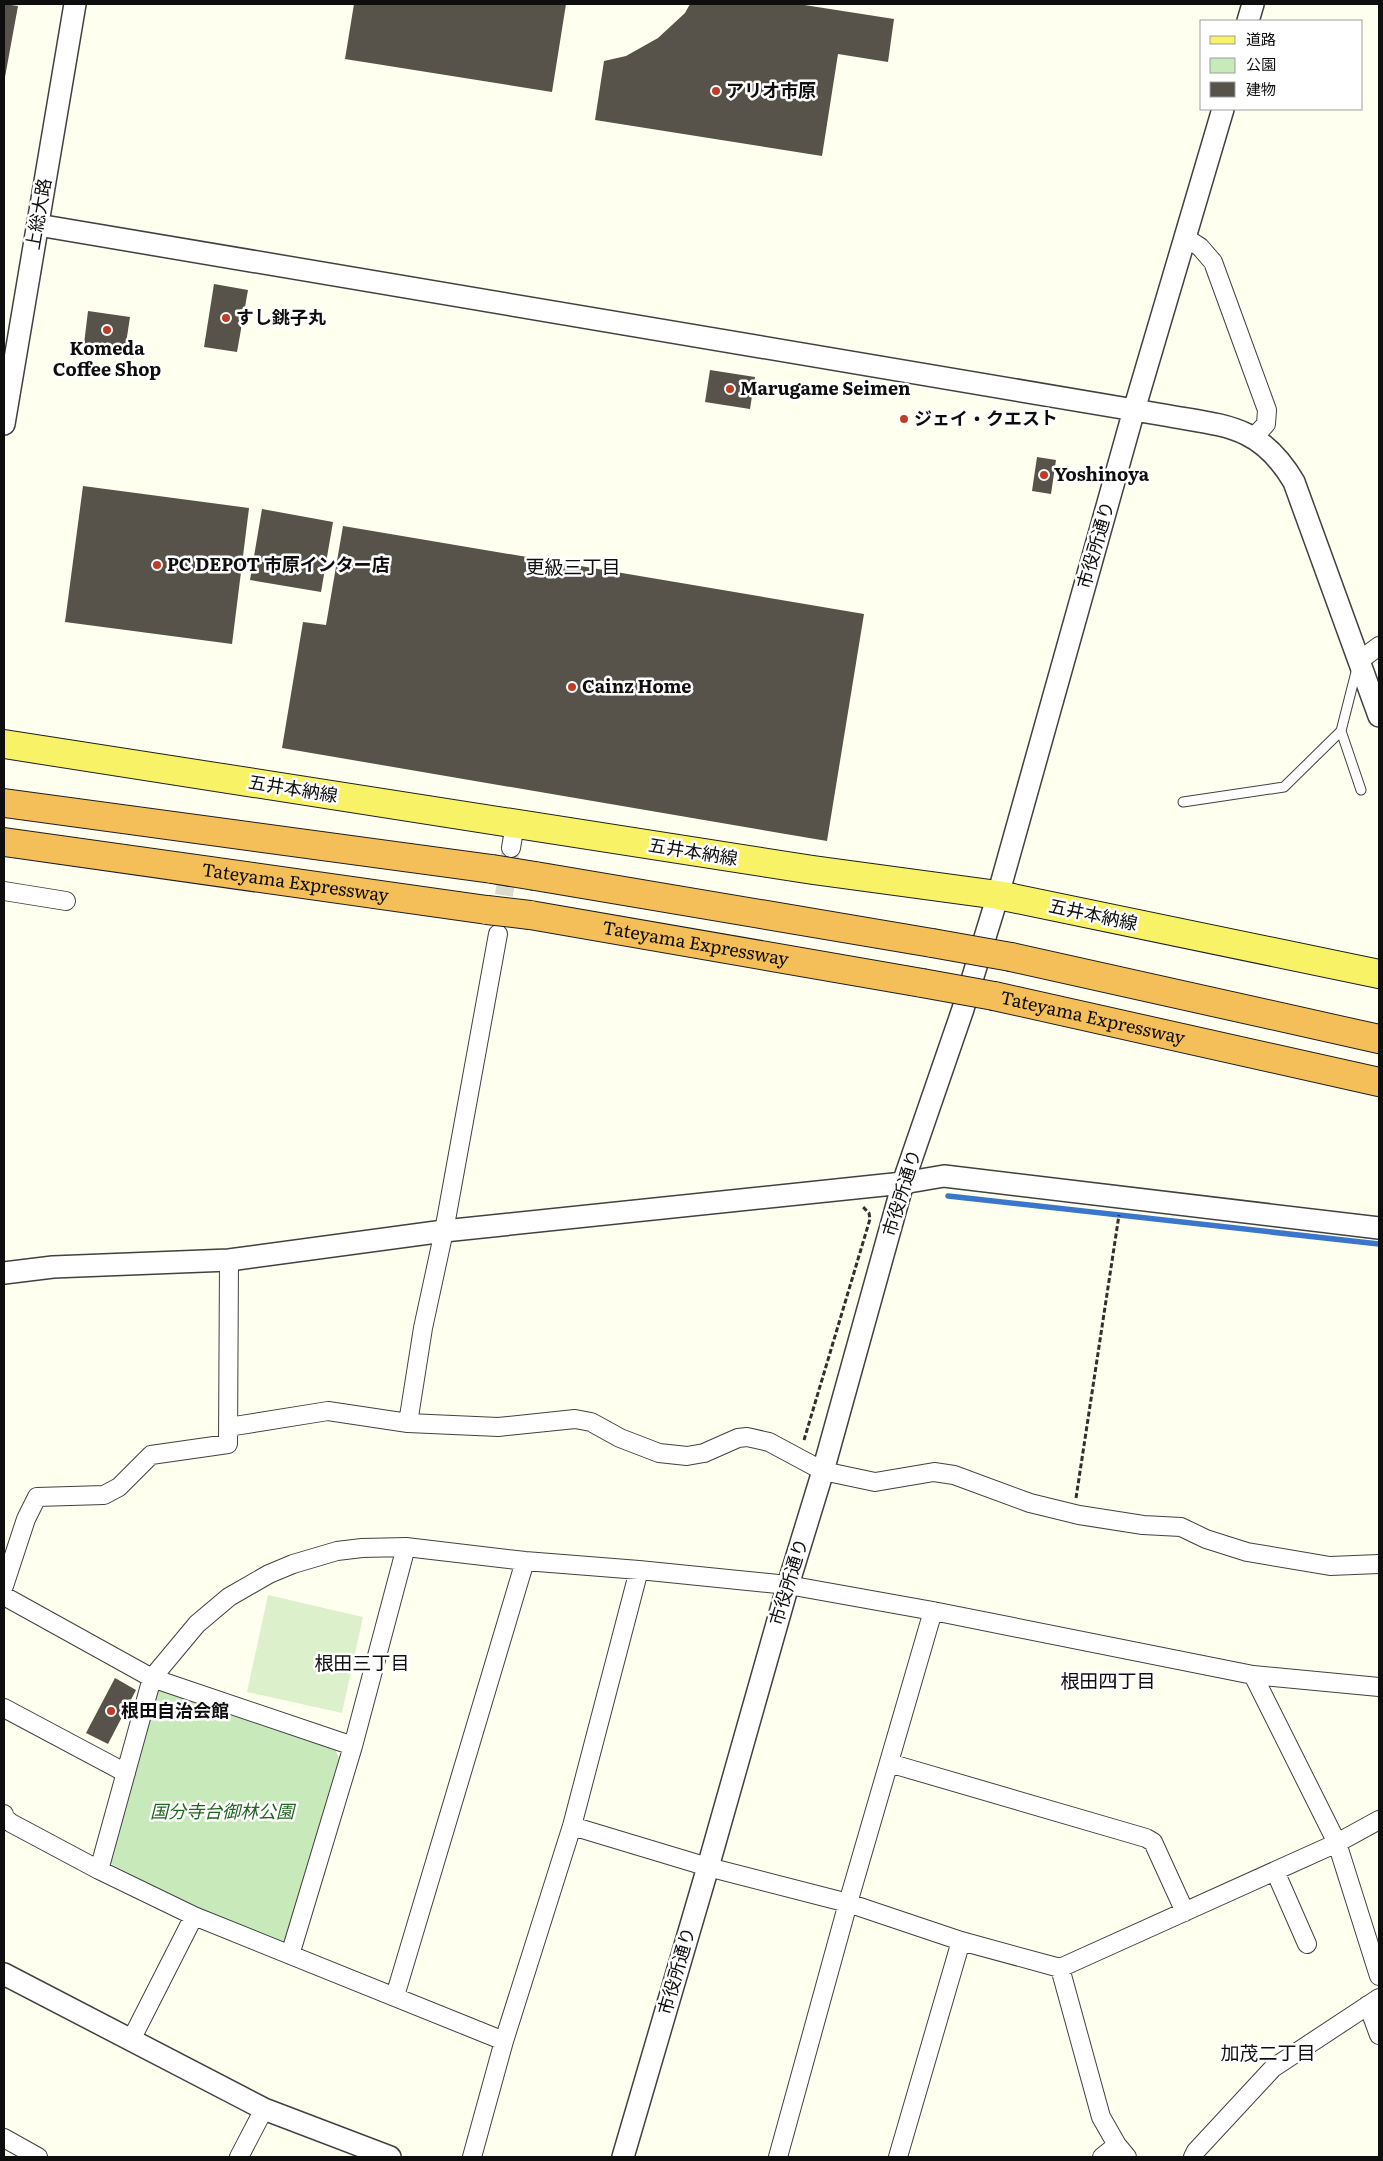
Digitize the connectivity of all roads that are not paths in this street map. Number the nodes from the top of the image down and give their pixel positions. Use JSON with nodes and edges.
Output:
{"nodes":[{"id":1,"x":74,"y":4,"type":"edge"},
{"id":2,"x":1252,"y":4,"type":"edge"},
{"id":3,"x":1248,"y":20,"type":"edge"},
{"id":4,"x":1223,"y":110,"type":"edge"},
{"id":5,"x":38,"y":224,"type":"junction"},
{"id":6,"x":1186,"y":238,"type":"junction"},
{"id":7,"x":1134,"y":410,"type":"junction"},
{"id":8,"x":5,"y":412,"type":"edge"},
{"id":9,"x":1253,"y":438,"type":"junction"},
{"id":10,"x":1379,"y":646,"type":"edge"},
{"id":11,"x":1359,"y":661,"type":"junction"},
{"id":12,"x":1379,"y":716,"type":"edge"},
{"id":13,"x":1341,"y":731,"type":"junction"},
{"id":14,"x":4,"y":744,"type":"edge"},
{"id":15,"x":1361,"y":790,"type":"dead end"},
{"id":16,"x":1183,"y":802,"type":"dead end"},
{"id":17,"x":4,"y":803,"type":"edge"},
{"id":18,"x":4,"y":842,"type":"edge"},
{"id":19,"x":4,"y":891,"type":"edge"},
{"id":20,"x":998,"y":895,"type":"junction"},
{"id":21,"x":66,"y":901,"type":"dead end"},
{"id":22,"x":498,"y":934,"type":"tunnel mouth"},
{"id":23,"x":1379,"y":974,"type":"edge"},
{"id":24,"x":1379,"y":1039,"type":"edge"},
{"id":25,"x":1379,"y":1082,"type":"edge"},
{"id":26,"x":903,"y":1183,"type":"junction"},
{"id":27,"x":1379,"y":1228,"type":"edge"},
{"id":28,"x":444,"y":1231,"type":"junction"},
{"id":29,"x":230,"y":1260,"type":"junction"},
{"id":30,"x":4,"y":1273,"type":"edge"},
{"id":31,"x":408,"y":1422,"type":"junction"},
{"id":32,"x":228,"y":1427,"type":"junction"},
{"id":33,"x":824,"y":1471,"type":"junction"},
{"id":34,"x":406,"y":1547,"type":"junction"},
{"id":35,"x":525,"y":1561,"type":"junction"},
{"id":36,"x":1379,"y":1564,"type":"edge"},
{"id":37,"x":639,"y":1570,"type":"junction"},
{"id":38,"x":788,"y":1585,"type":"junction"},
{"id":39,"x":4,"y":1586,"type":"edge"},
{"id":40,"x":4,"y":1596,"type":"edge"},
{"id":41,"x":933,"y":1610,"type":"junction"},
{"id":42,"x":1253,"y":1675,"type":"junction"},
{"id":43,"x":152,"y":1678,"type":"junction"},
{"id":44,"x":1379,"y":1687,"type":"edge"},
{"id":45,"x":4,"y":1708,"type":"edge"},
{"id":46,"x":353,"y":1746,"type":"junction"},
{"id":47,"x":889,"y":1763,"type":"junction"},
{"id":48,"x":126,"y":1773,"type":"junction"},
{"id":49,"x":4,"y":1814,"type":"edge"},
{"id":50,"x":1379,"y":1820,"type":"edge"},
{"id":51,"x":572,"y":1826,"type":"junction"},
{"id":52,"x":1337,"y":1844,"type":"junction"},
{"id":53,"x":708,"y":1867,"type":"junction"},
{"id":54,"x":99,"y":1870,"type":"junction"},
{"id":55,"x":1275,"y":1871,"type":"junction"},
{"id":56,"x":848,"y":1903,"type":"junction"},
{"id":57,"x":1185,"y":1912,"type":"junction"},
{"id":58,"x":194,"y":1916,"type":"junction"},
{"id":59,"x":961,"y":1941,"type":"junction"},
{"id":60,"x":1307,"y":1944,"type":"dead end"},
{"id":61,"x":290,"y":1955,"type":"junction"},
{"id":62,"x":1060,"y":1968,"type":"junction"},
{"id":63,"x":4,"y":1974,"type":"edge"},
{"id":64,"x":1379,"y":1976,"type":"edge"},
{"id":65,"x":395,"y":1996,"type":"junction"},
{"id":66,"x":1374,"y":2001,"type":"edge"},
{"id":67,"x":1379,"y":2035,"type":"edge"},
{"id":68,"x":131,"y":2040,"type":"junction"},
{"id":69,"x":504,"y":2041,"type":"junction"},
{"id":70,"x":264,"y":2109,"type":"junction"},
{"id":71,"x":4,"y":2138,"type":"edge"},
{"id":72,"x":1122,"y":2151,"type":"edge"},
{"id":73,"x":38,"y":2157,"type":"edge"},
{"id":74,"x":239,"y":2157,"type":"edge"},
{"id":75,"x":390,"y":2157,"type":"edge"},
{"id":76,"x":472,"y":2157,"type":"edge"},
{"id":77,"x":622,"y":2157,"type":"edge"},
{"id":78,"x":778,"y":2157,"type":"edge"},
{"id":79,"x":898,"y":2157,"type":"edge"},
{"id":80,"x":1102,"y":2157,"type":"edge"},
{"id":81,"x":1193,"y":2157,"type":"edge"}],
"edges":[{"from":1,"to":5,"type":"street","name":"上総大路"},
{"from":2,"to":3,"type":"street"},
{"from":4,"to":6,"type":"street","name":"市役所通り"},
{"from":5,"to":7,"type":"street"},
{"from":5,"to":8,"type":"street","name":"上総大路"},
{"from":6,"to":7,"type":"street","name":"市役所通り"},
{"from":6,"to":9,"type":"street"},
{"from":7,"to":9,"type":"street"},
{"from":7,"to":20,"type":"street","name":"市役所通り"},
{"from":9,"to":11,"type":"street"},
{"from":10,"to":11,"type":"street"},
{"from":11,"to":12,"type":"street"},
{"from":11,"to":13,"type":"lane"},
{"from":13,"to":15,"type":"lane"},
{"from":13,"to":16,"type":"lane"},
{"from":14,"to":20,"type":"main road","name":"五井本納線"},
{"from":17,"to":24,"type":"highway","bridge":true},
{"from":18,"to":25,"type":"highway","name":"Tateyama Expressway","bridge":true},
{"from":19,"to":21,"type":"street"},
{"from":20,"to":23,"type":"main road","name":"五井本納線"},
{"from":20,"to":26,"type":"street","name":"市役所通り"},
{"from":22,"to":28,"type":"street"},
{"from":26,"to":27,"type":"street"},
{"from":26,"to":28,"type":"street"},
{"from":26,"to":33,"type":"street","name":"市役所通り"},
{"from":28,"to":29,"type":"street"},
{"from":28,"to":31,"type":"street"},
{"from":29,"to":30,"type":"street"},
{"from":29,"to":32,"type":"street"},
{"from":31,"to":32,"type":"street"},
{"from":31,"to":33,"type":"street"},
{"from":32,"to":39,"type":"street"},
{"from":33,"to":36,"type":"street"},
{"from":33,"to":38,"type":"street","name":"市役所通り"},
{"from":34,"to":35,"type":"street"},
{"from":34,"to":43,"type":"street"},
{"from":34,"to":46,"type":"street"},
{"from":35,"to":37,"type":"street"},
{"from":35,"to":65,"type":"street"},
{"from":37,"to":38,"type":"street"},
{"from":37,"to":51,"type":"street"},
{"from":38,"to":41,"type":"street"},
{"from":38,"to":53,"type":"street","name":"市役所通り"},
{"from":40,"to":43,"type":"street"},
{"from":41,"to":42,"type":"street"},
{"from":41,"to":47,"type":"street"},
{"from":42,"to":44,"type":"street"},
{"from":42,"to":52,"type":"street"},
{"from":43,"to":46,"type":"street"},
{"from":43,"to":48,"type":"street"},
{"from":45,"to":48,"type":"street"},
{"from":46,"to":61,"type":"street"},
{"from":47,"to":56,"type":"street"},
{"from":47,"to":57,"type":"street"},
{"from":48,"to":54,"type":"street"},
{"from":49,"to":54,"type":"street"},
{"from":50,"to":52,"type":"street"},
{"from":51,"to":53,"type":"street"},
{"from":51,"to":69,"type":"street"},
{"from":52,"to":55,"type":"street"},
{"from":52,"to":64,"type":"street"},
{"from":53,"to":56,"type":"street"},
{"from":53,"to":77,"type":"street","name":"市役所通り"},
{"from":54,"to":58,"type":"street"},
{"from":55,"to":57,"type":"street"},
{"from":55,"to":60,"type":"street"},
{"from":56,"to":59,"type":"street"},
{"from":56,"to":78,"type":"street"},
{"from":57,"to":62,"type":"street"},
{"from":58,"to":61,"type":"street"},
{"from":58,"to":68,"type":"street"},
{"from":59,"to":62,"type":"street"},
{"from":59,"to":79,"type":"street"},
{"from":61,"to":65,"type":"street"},
{"from":62,"to":72,"type":"street"},
{"from":63,"to":68,"type":"street"},
{"from":65,"to":69,"type":"street"},
{"from":66,"to":67,"type":"street"},
{"from":66,"to":81,"type":"street"},
{"from":68,"to":70,"type":"street"},
{"from":69,"to":76,"type":"street"},
{"from":70,"to":74,"type":"street"},
{"from":70,"to":75,"type":"street"},
{"from":71,"to":73,"type":"street"},
{"from":72,"to":80,"type":"street"}]}
